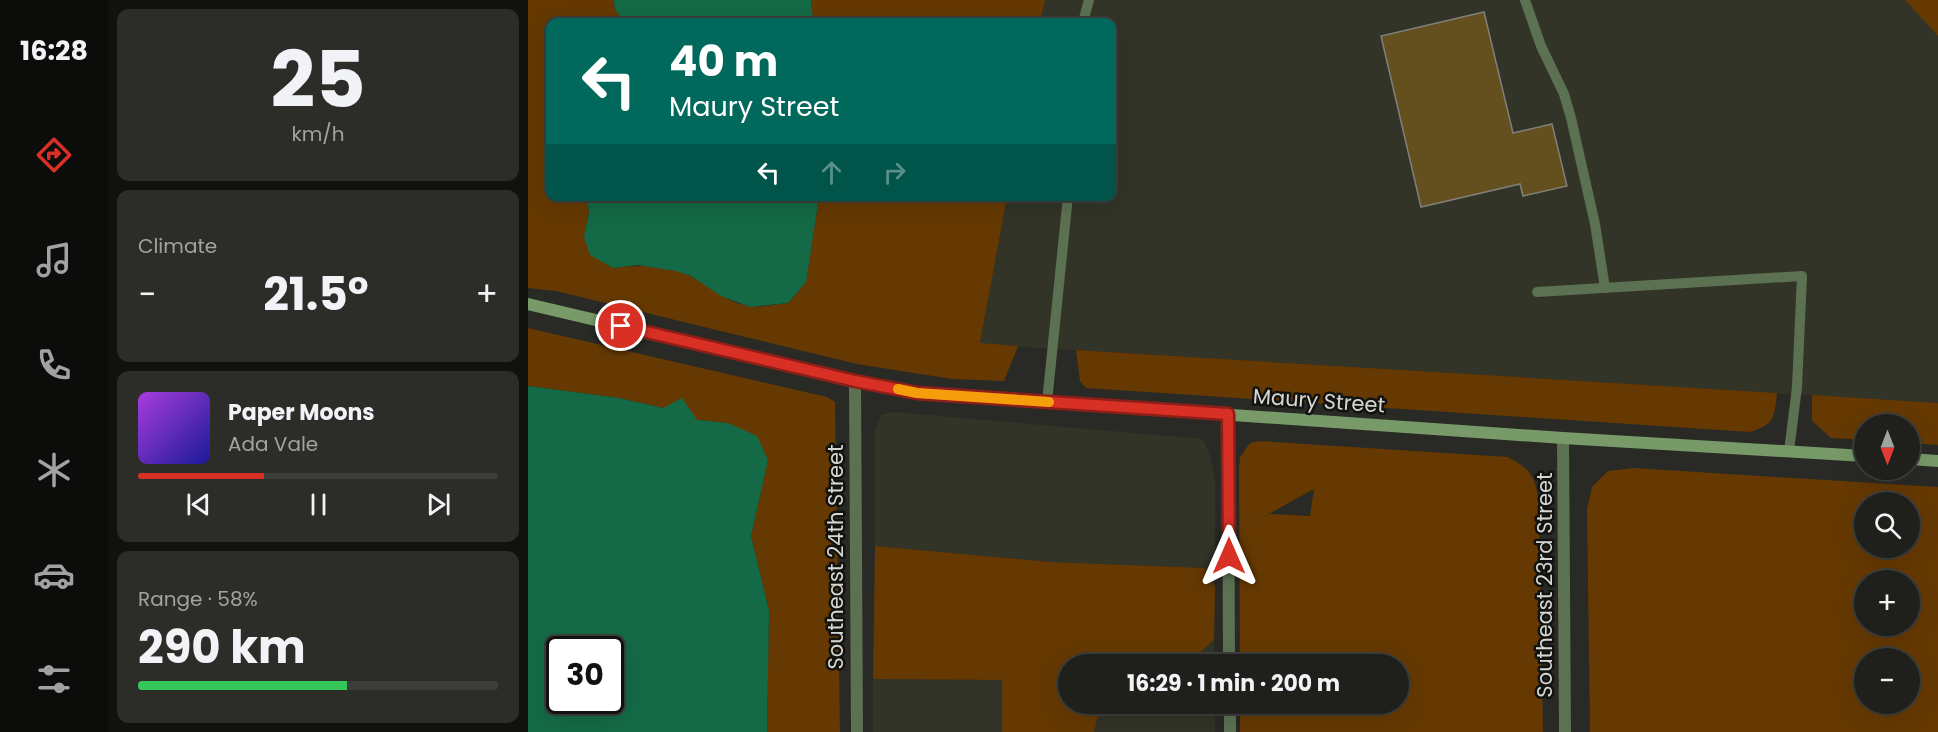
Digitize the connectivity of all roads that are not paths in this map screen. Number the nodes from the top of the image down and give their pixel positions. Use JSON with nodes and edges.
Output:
{"nodes":[{"id":1,"x":1089,"y":0,"type":"edge"},
{"id":2,"x":1525,"y":0,"type":"edge"},
{"id":3,"x":1084,"y":18,"type":"edge"},
{"id":4,"x":1067,"y":201,"type":"edge"},
{"id":5,"x":1605,"y":288,"type":"junction"},
{"id":6,"x":1537,"y":292,"type":"dead end"},
{"id":7,"x":528,"y":304,"type":"edge"},
{"id":8,"x":855,"y":381,"type":"junction"},
{"id":9,"x":1047,"y":402,"type":"junction"},
{"id":10,"x":1228,"y":414,"type":"junction"},
{"id":11,"x":1563,"y":438,"type":"junction"},
{"id":12,"x":1788,"y":451,"type":"junction"},
{"id":13,"x":1854,"y":455,"type":"edge"},
{"id":14,"x":1920,"y":460,"type":"edge"},
{"id":15,"x":1938,"y":461,"type":"edge"},
{"id":16,"x":1229,"y":654,"type":"edge"},
{"id":17,"x":1230,"y":714,"type":"edge"},
{"id":18,"x":857,"y":732,"type":"edge"},
{"id":19,"x":1230,"y":732,"type":"edge"},
{"id":20,"x":1565,"y":732,"type":"edge"}],
"edges":[{"from":1,"to":3,"type":"lane"},
{"from":2,"to":5,"type":"lane"},
{"from":4,"to":9,"type":"lane"},
{"from":5,"to":6,"type":"lane"},
{"from":5,"to":12,"type":"lane"},
{"from":7,"to":8,"type":"main road","name":"Maury Street"},
{"from":8,"to":9,"type":"main road","name":"Maury Street"},
{"from":8,"to":18,"type":"street","name":"Southeast 24th Street"},
{"from":9,"to":10,"type":"main road","name":"Maury Street"},
{"from":10,"to":11,"type":"main road","name":"Maury Street"},
{"from":10,"to":16,"type":"street"},
{"from":11,"to":12,"type":"main road","name":"Maury Street"},
{"from":11,"to":20,"type":"street","name":"Southeast 23rd Street"},
{"from":12,"to":13,"type":"main road","name":"Maury Street"},
{"from":14,"to":15,"type":"main road"},
{"from":17,"to":19,"type":"street"}]}
